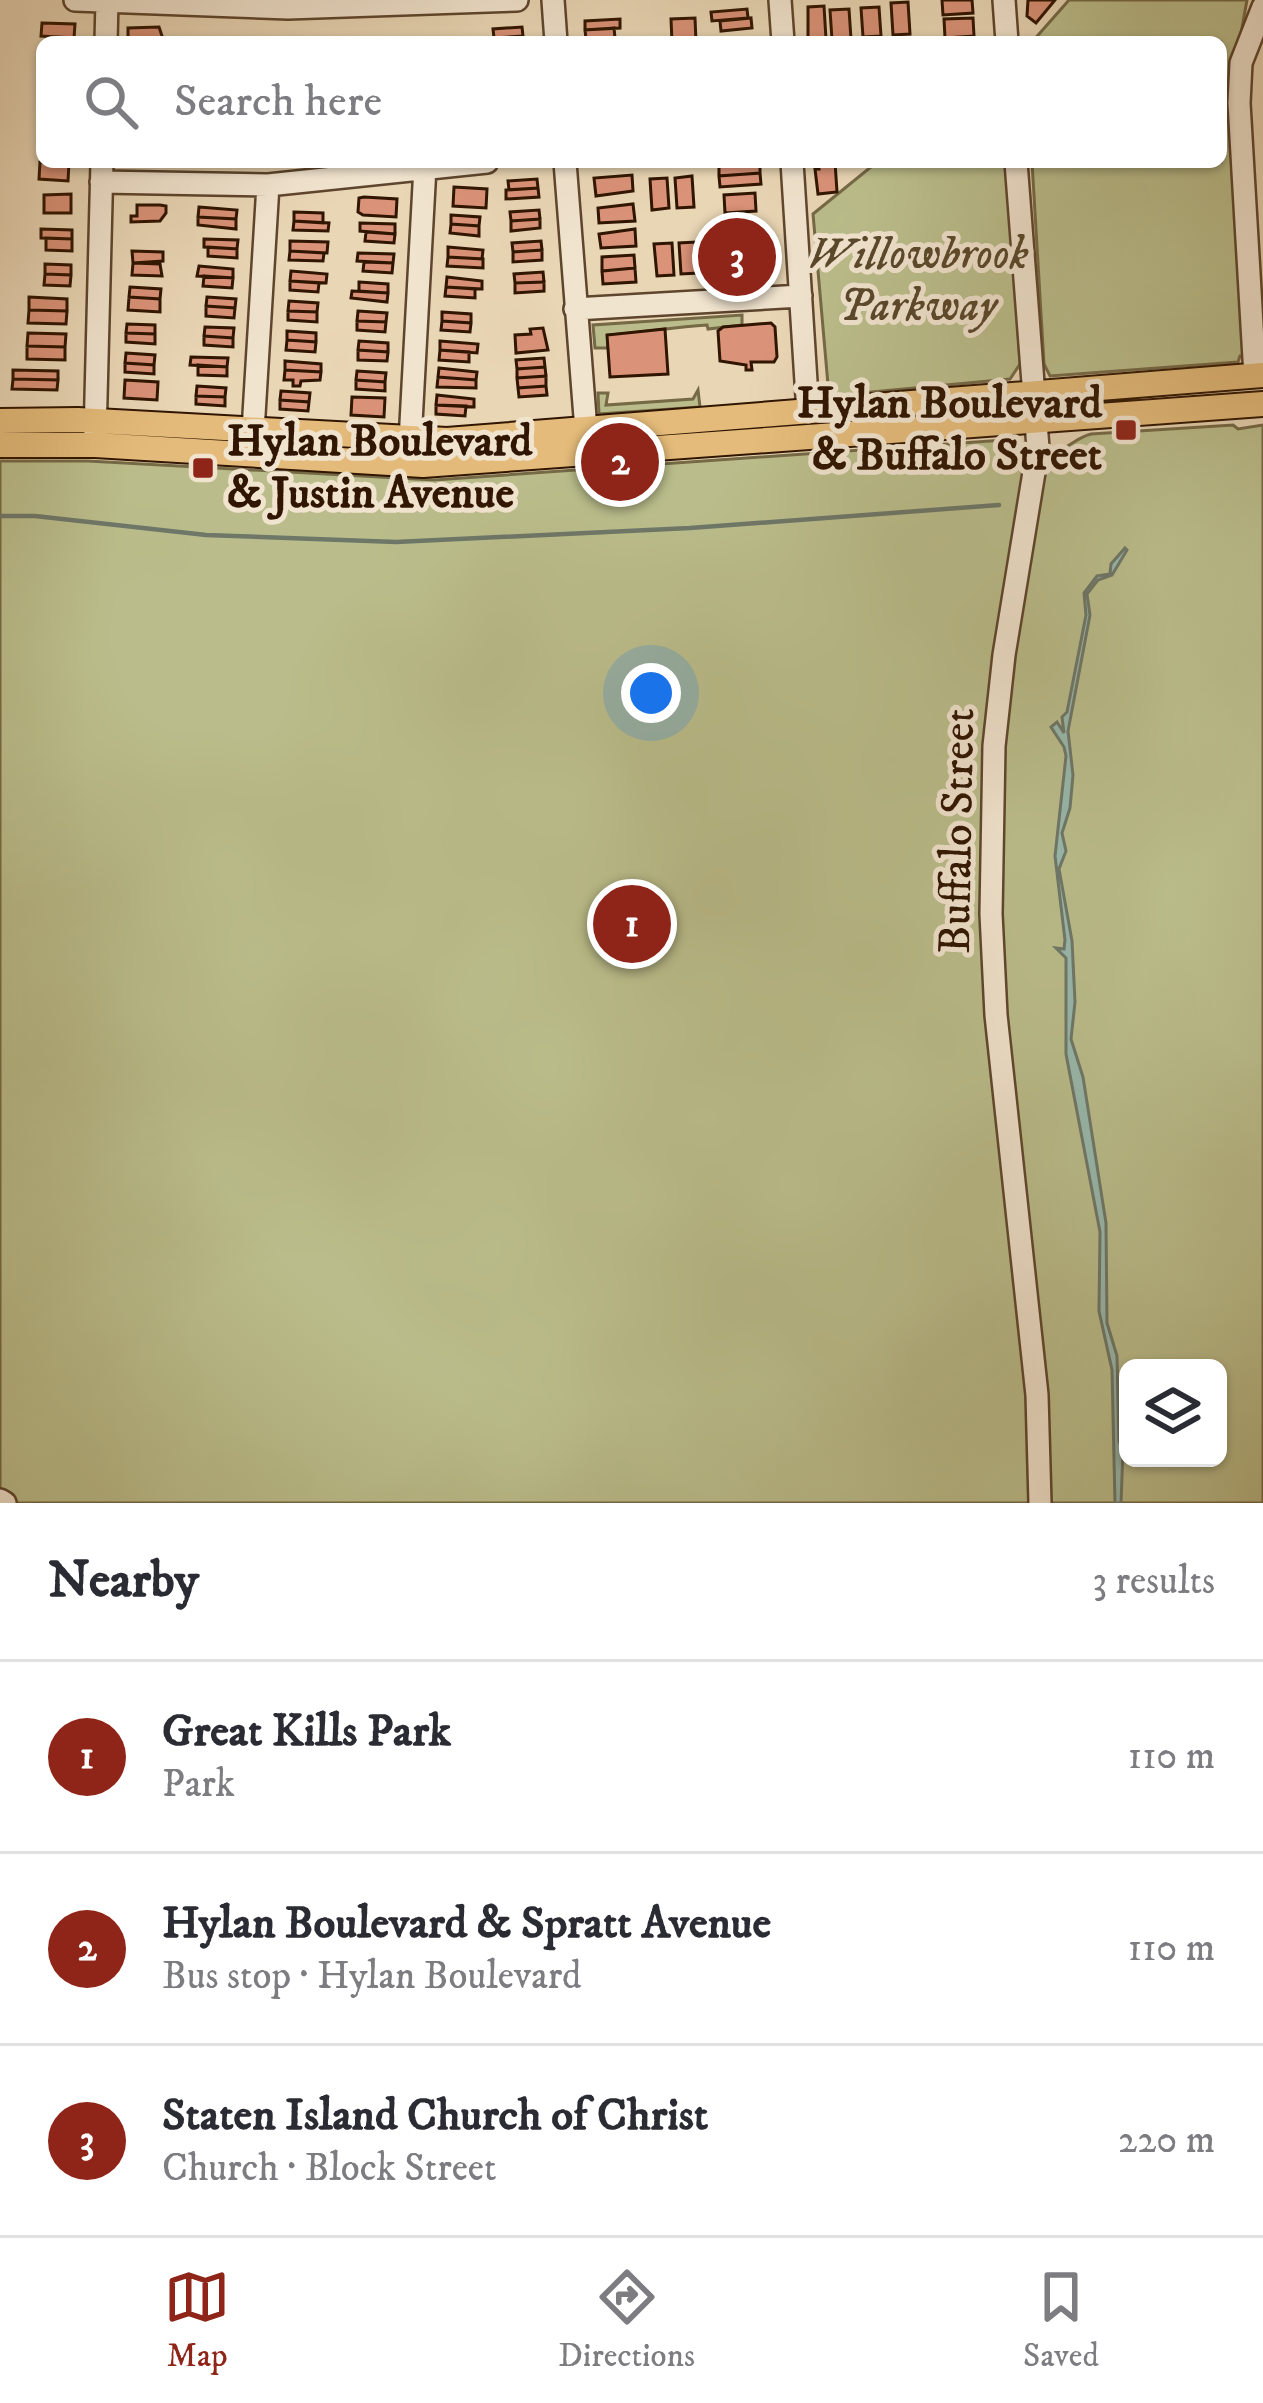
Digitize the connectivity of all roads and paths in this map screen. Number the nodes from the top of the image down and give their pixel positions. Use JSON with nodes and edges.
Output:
{"nodes":[{"id":1,"x":75,"y":0,"type":"edge"},
{"id":2,"x":517,"y":0,"type":"edge"},
{"id":3,"x":553,"y":0,"type":"edge"},
{"id":4,"x":779,"y":0,"type":"edge"},
{"id":5,"x":1004,"y":0,"type":"edge"},
{"id":6,"x":107,"y":1,"type":"edge"},
{"id":7,"x":1263,"y":7,"type":"edge"},
{"id":8,"x":106,"y":36,"type":"edge"},
{"id":9,"x":556,"y":36,"type":"edge"},
{"id":10,"x":782,"y":36,"type":"edge"},
{"id":11,"x":1007,"y":36,"type":"edge"},
{"id":12,"x":416,"y":168,"type":"edge"},
{"id":13,"x":425,"y":168,"type":"edge"},
{"id":14,"x":565,"y":168,"type":"edge"},
{"id":15,"x":792,"y":168,"type":"edge"},
{"id":16,"x":1016,"y":168,"type":"edge"},
{"id":17,"x":102,"y":172,"type":"edge"},
{"id":18,"x":268,"y":185,"type":"junction"},
{"id":19,"x":800,"y":296,"type":"junction"},
{"id":20,"x":575,"y":309,"type":"junction"},
{"id":21,"x":1259,"y":376,"type":"edge"},
{"id":22,"x":1034,"y":392,"type":"junction"},
{"id":23,"x":1263,"y":404,"type":"edge"},
{"id":24,"x":808,"y":413,"type":"junction"},
{"id":25,"x":0,"y":422,"type":"edge"},
{"id":26,"x":1036,"y":422,"type":"junction"},
{"id":27,"x":586,"y":430,"type":"junction"},
{"id":28,"x":254,"y":431,"type":"junction"},
{"id":29,"x":95,"y":433,"type":"junction"},
{"id":30,"x":410,"y":441,"type":"junction"},
{"id":31,"x":0,"y":445,"type":"edge"},
{"id":32,"x":1040,"y":1503,"type":"edge"}],
"edges":[{"from":1,"to":6,"type":"street"},
{"from":2,"to":6,"type":"street"},
{"from":3,"to":9,"type":"street"},
{"from":4,"to":10,"type":"street"},
{"from":5,"to":11,"type":"street"},
{"from":6,"to":8,"type":"street"},
{"from":7,"to":21,"type":"street"},
{"from":12,"to":18,"type":"street"},
{"from":13,"to":30,"type":"street"},
{"from":14,"to":20,"type":"street"},
{"from":15,"to":19,"type":"street"},
{"from":16,"to":22,"type":"street","name":"Buffalo Street"},
{"from":17,"to":18,"type":"street"},
{"from":17,"to":29,"type":"street"},
{"from":18,"to":28,"type":"street"},
{"from":19,"to":20,"type":"street"},
{"from":19,"to":24,"type":"street"},
{"from":20,"to":27,"type":"street"},
{"from":21,"to":22,"type":"main road"},
{"from":22,"to":24,"type":"main road"},
{"from":22,"to":26,"type":"street","name":"Buffalo Street"},
{"from":23,"to":26,"type":"main road"},
{"from":24,"to":27,"type":"main road"},
{"from":25,"to":29,"type":"main road"},
{"from":26,"to":29,"type":"main road"},
{"from":26,"to":32,"type":"street","name":"Buffalo Street"},
{"from":27,"to":30,"type":"main road"},
{"from":28,"to":29,"type":"main road"},
{"from":28,"to":30,"type":"main road"},
{"from":29,"to":31,"type":"main road"}]}
